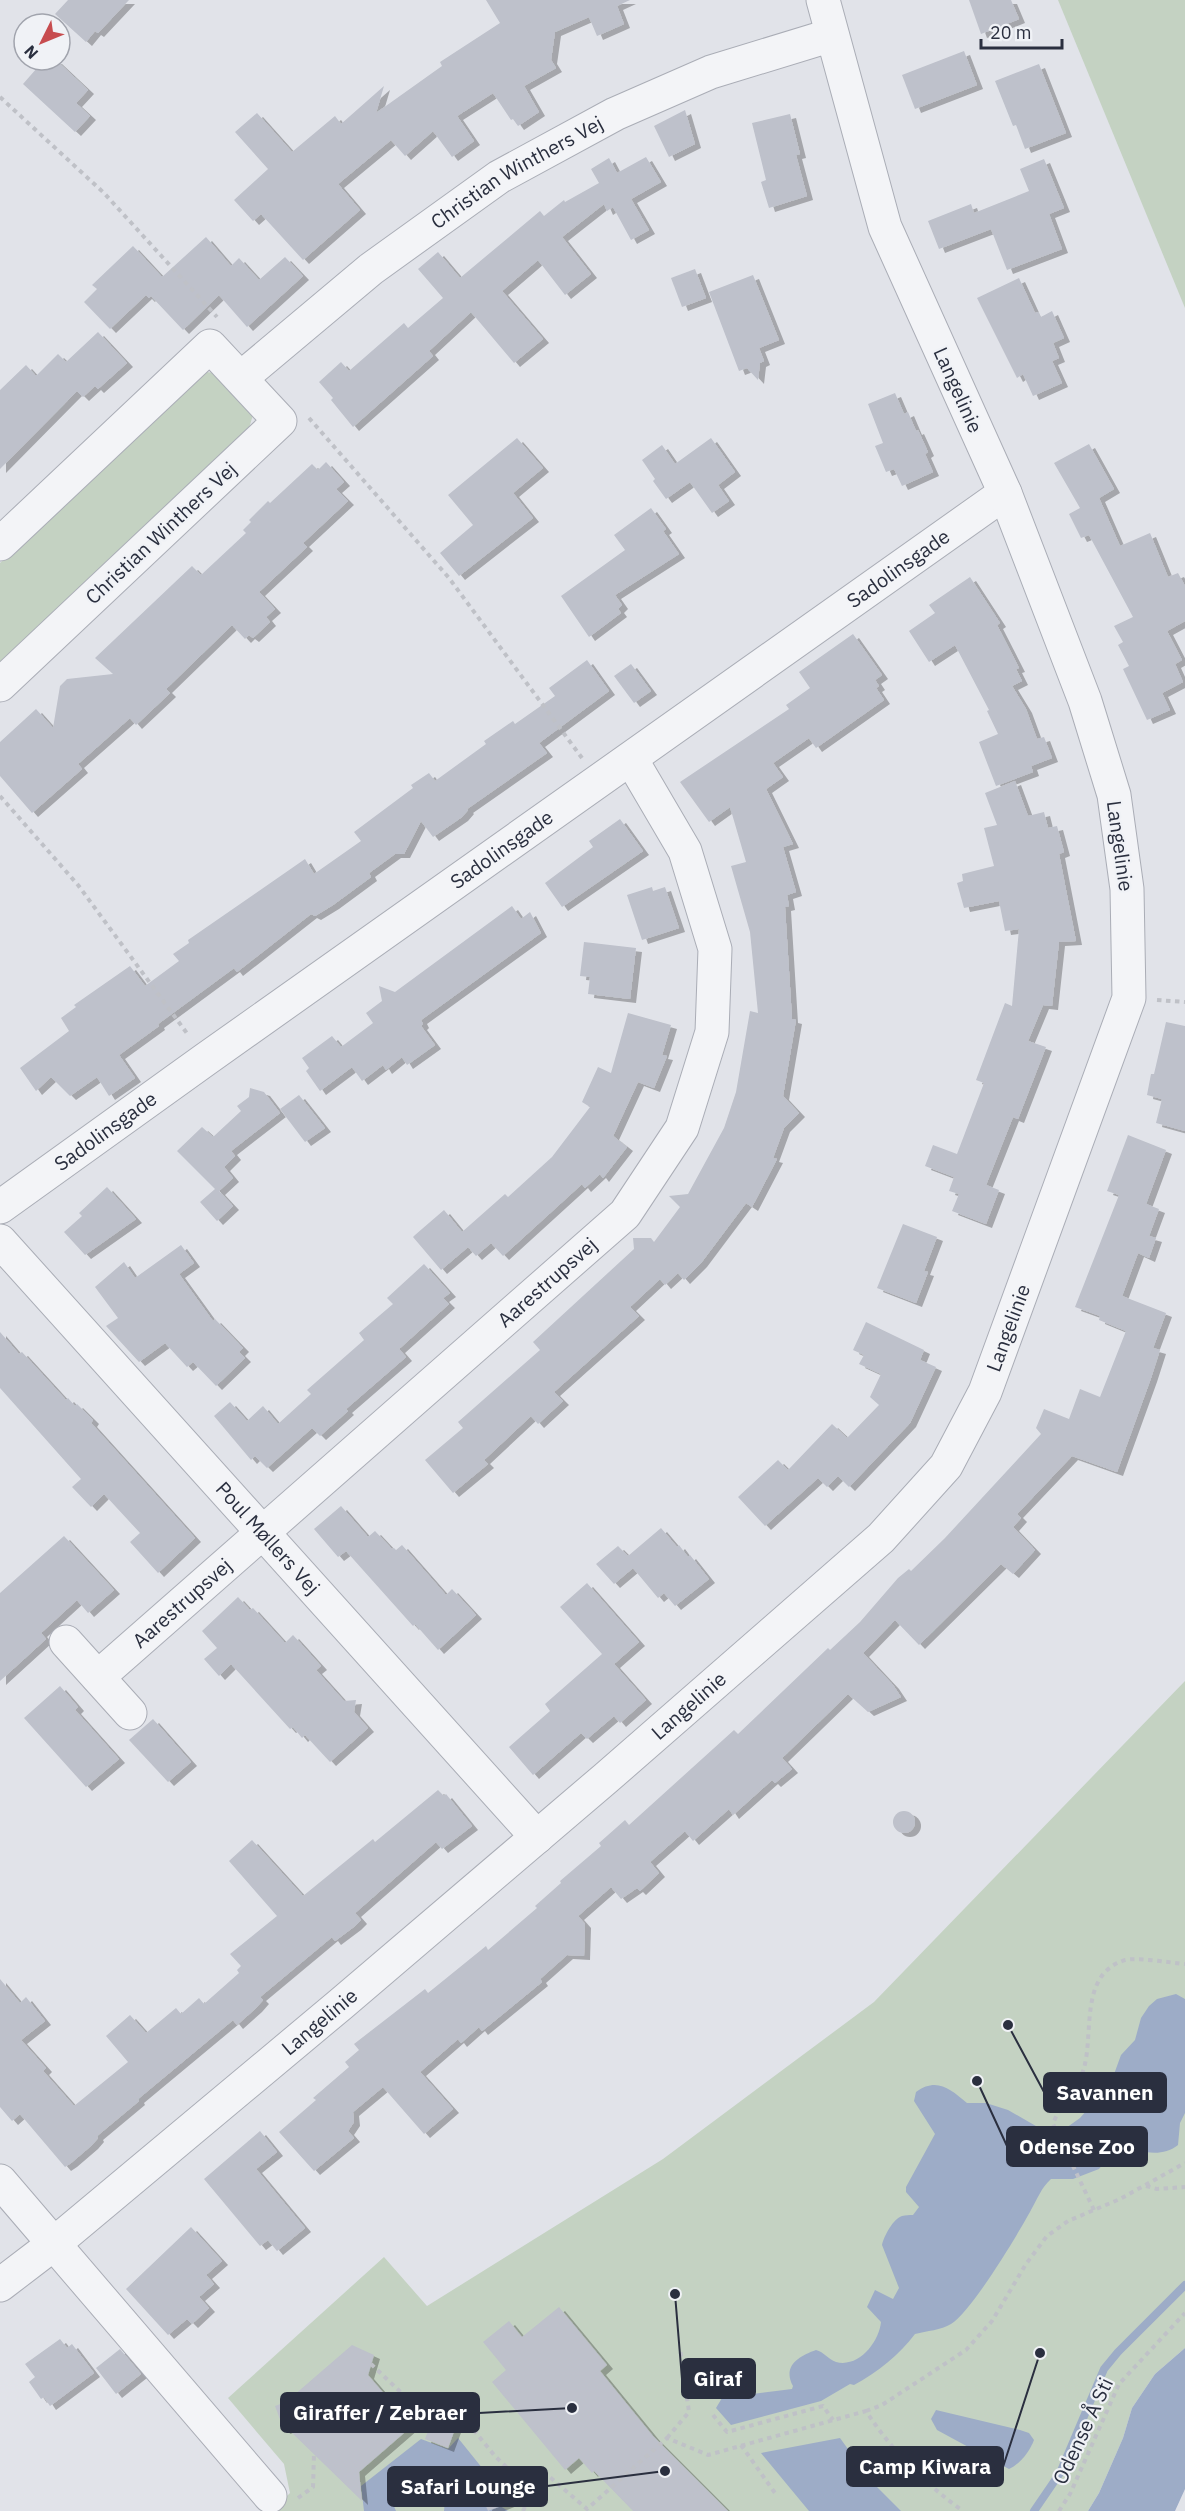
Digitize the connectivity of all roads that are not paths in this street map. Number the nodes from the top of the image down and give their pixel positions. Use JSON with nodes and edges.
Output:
{"nodes":[{"id":1,"x":823,"y":0,"type":"edge"},
{"id":2,"x":832,"y":35,"type":"junction"},
{"id":3,"x":241,"y":378,"type":"junction"},
{"id":4,"x":1005,"y":493,"type":"junction"},
{"id":5,"x":0,"y":544,"type":"edge"},
{"id":6,"x":0,"y":686,"type":"edge"},
{"id":7,"x":631,"y":759,"type":"junction"},
{"id":8,"x":0,"y":1207,"type":"edge"},
{"id":9,"x":0,"y":1241,"type":"edge"},
{"id":10,"x":263,"y":1533,"type":"junction"},
{"id":11,"x":66,"y":1642,"type":"dead end"},
{"id":12,"x":98,"y":1677,"type":"junction"},
{"id":13,"x":130,"y":1713,"type":"dead end"},
{"id":14,"x":537,"y":1837,"type":"junction"},
{"id":15,"x":0,"y":2181,"type":"edge"},
{"id":16,"x":55,"y":2243,"type":"junction"},
{"id":17,"x":0,"y":2285,"type":"edge"},
{"id":18,"x":283,"y":2498,"type":"road end"}],
"edges":[{"from":1,"to":2,"type":"street","name":"Langelinie"},
{"from":2,"to":3,"type":"street","name":"Christian Winthers Vej"},
{"from":2,"to":4,"type":"street","name":"Langelinie"},
{"from":3,"to":5,"type":"street"},
{"from":3,"to":6,"type":"street","name":"Christian Winthers Vej"},
{"from":4,"to":7,"type":"street","name":"Sadolinsgade"},
{"from":4,"to":14,"type":"street","name":"Langelinie"},
{"from":7,"to":8,"type":"street","name":"Sadolinsgade"},
{"from":7,"to":10,"type":"street","name":"Aarestrupsvej"},
{"from":9,"to":10,"type":"street","name":"Poul Møllers Vej"},
{"from":10,"to":12,"type":"street","name":"Aarestrupsvej"},
{"from":10,"to":14,"type":"street","name":"Poul Møllers Vej"},
{"from":11,"to":12,"type":"street"},
{"from":12,"to":13,"type":"street"},
{"from":14,"to":16,"type":"street","name":"Langelinie"},
{"from":15,"to":16,"type":"street"},
{"from":16,"to":17,"type":"street","name":"Langelinie"},
{"from":16,"to":18,"type":"street"}]}
